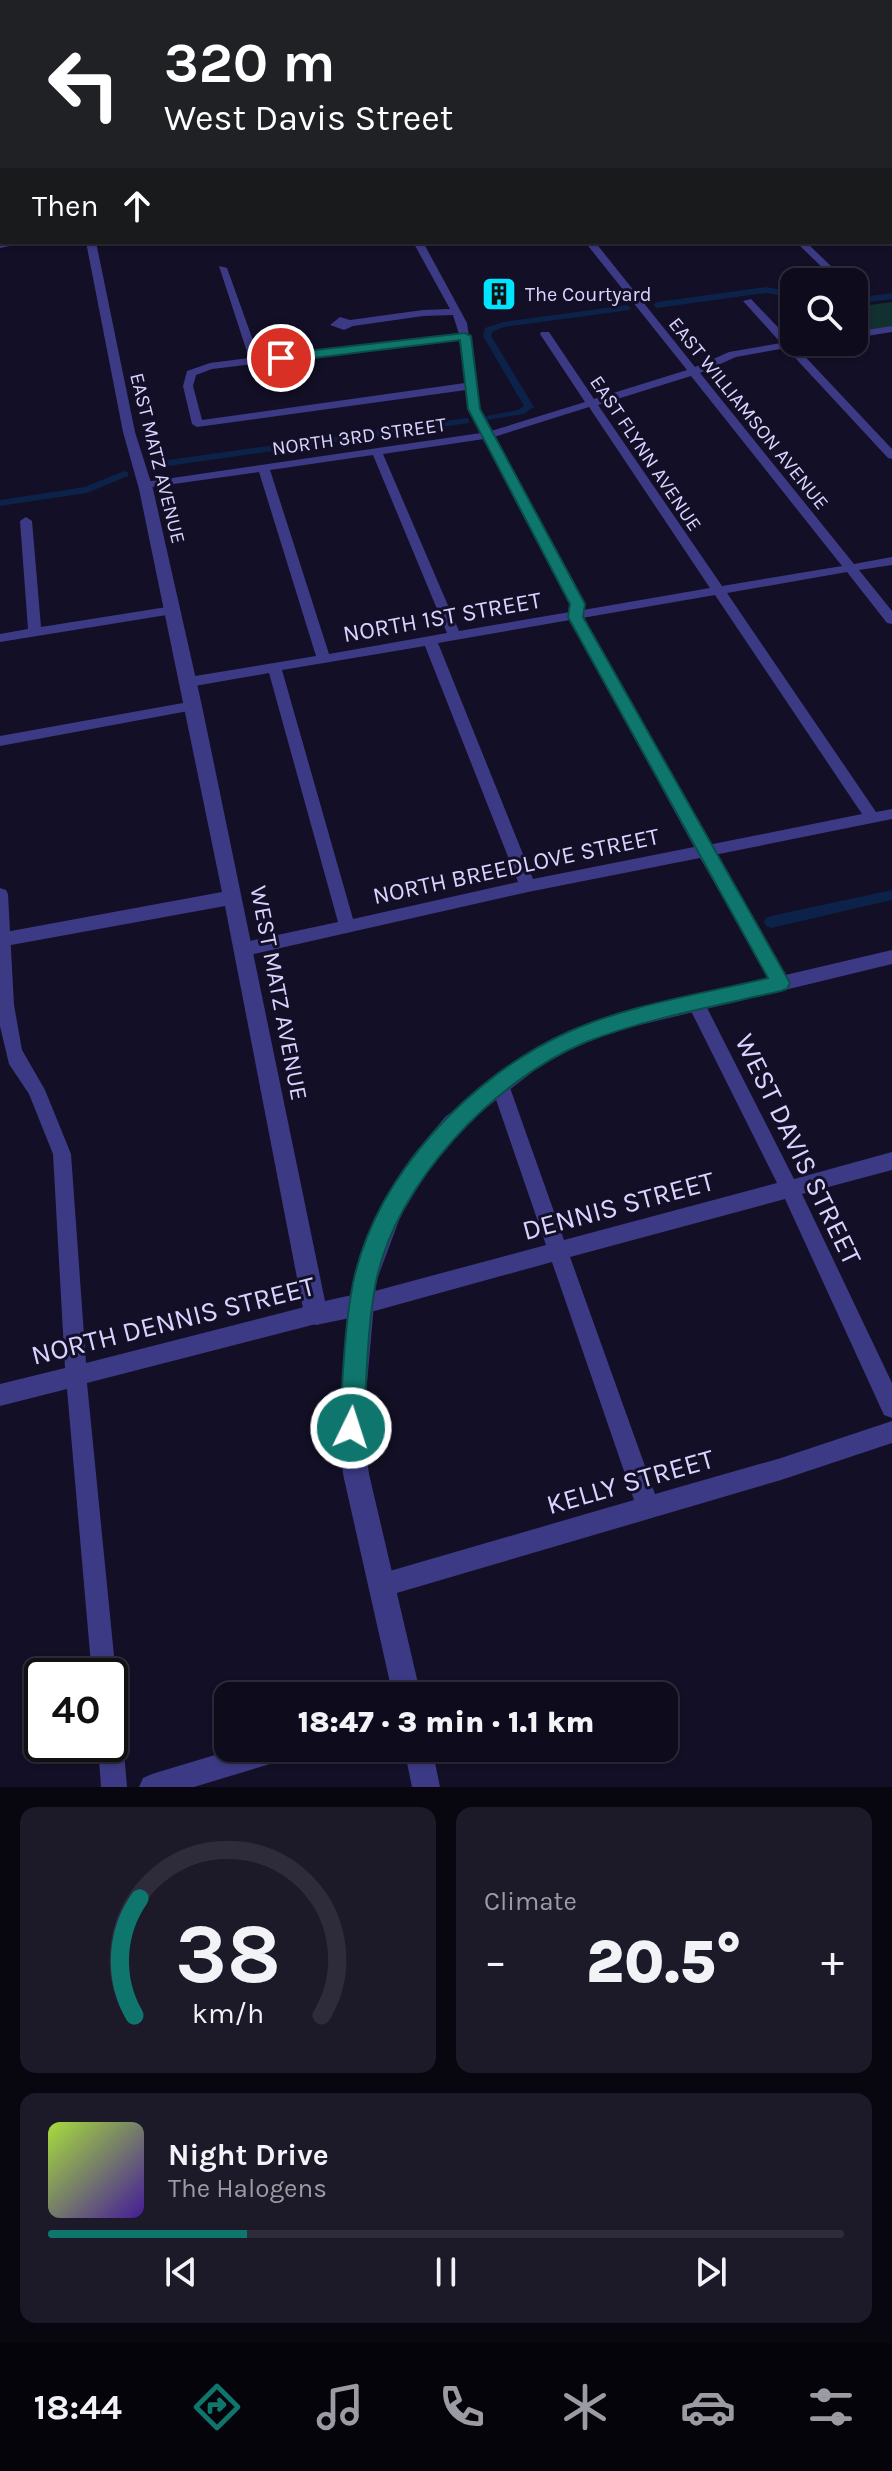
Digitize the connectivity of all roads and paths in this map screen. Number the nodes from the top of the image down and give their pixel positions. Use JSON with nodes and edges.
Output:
{"nodes":[{"id":1,"x":91,"y":244,"type":"edge"},
{"id":2,"x":419,"y":244,"type":"edge"},
{"id":3,"x":592,"y":244,"type":"edge"},
{"id":4,"x":803,"y":244,"type":"edge"},
{"id":5,"x":222,"y":268,"type":"dead end"},
{"id":6,"x":828,"y":268,"type":"edge"},
{"id":7,"x":748,"y":301,"type":"dead end"},
{"id":8,"x":457,"y":310,"type":"junction"},
{"id":9,"x":350,"y":323,"type":"dead end"},
{"id":10,"x":892,"y":329,"type":"edge"},
{"id":11,"x":868,"y":333,"type":"edge"},
{"id":12,"x":545,"y":334,"type":"dead end"},
{"id":13,"x":780,"y":335,"type":"edge"},
{"id":14,"x":465,"y":336,"type":"junction"},
{"id":15,"x":780,"y":346,"type":"edge"},
{"id":16,"x":800,"y":356,"type":"edge"},
{"id":17,"x":255,"y":361,"type":"junction"},
{"id":18,"x":693,"y":372,"type":"junction"},
{"id":19,"x":469,"y":386,"type":"junction"},
{"id":20,"x":591,"y":402,"type":"junction"},
{"id":21,"x":488,"y":435,"type":"junction"},
{"id":22,"x":377,"y":452,"type":"junction"},
{"id":23,"x":892,"y":456,"type":"edge"},
{"id":24,"x":263,"y":467,"type":"junction"},
{"id":25,"x":145,"y":485,"type":"junction"},
{"id":26,"x":26,"y":521,"type":"dead end"},
{"id":27,"x":892,"y":561,"type":"edge"},
{"id":28,"x":850,"y":568,"type":"junction"},
{"id":29,"x":717,"y":592,"type":"junction"},
{"id":30,"x":173,"y":610,"type":"junction"},
{"id":31,"x":575,"y":617,"type":"junction"},
{"id":32,"x":892,"y":620,"type":"edge"},
{"id":33,"x":35,"y":633,"type":"junction"},
{"id":34,"x":455,"y":637,"type":"junction"},
{"id":35,"x":0,"y":638,"type":"edge"},
{"id":36,"x":430,"y":641,"type":"junction"},
{"id":37,"x":324,"y":659,"type":"junction"},
{"id":38,"x":274,"y":668,"type":"junction"},
{"id":39,"x":189,"y":682,"type":"junction"},
{"id":40,"x":194,"y":706,"type":"junction"},
{"id":41,"x":0,"y":741,"type":"edge"},
{"id":42,"x":892,"y":814,"type":"edge"},
{"id":43,"x":872,"y":818,"type":"junction"},
{"id":44,"x":704,"y":851,"type":"junction"},
{"id":45,"x":528,"y":886,"type":"junction"},
{"id":46,"x":0,"y":894,"type":"edge"},
{"id":47,"x":234,"y":897,"type":"junction"},
{"id":48,"x":347,"y":926,"type":"junction"},
{"id":49,"x":1,"y":940,"type":"edge"},
{"id":50,"x":245,"y":949,"type":"junction"},
{"id":51,"x":891,"y":958,"type":"edge"},
{"id":52,"x":781,"y":983,"type":"junction"},
{"id":53,"x":696,"y":1003,"type":"junction"},
{"id":54,"x":500,"y":1085,"type":"junction"},
{"id":55,"x":892,"y":1161,"type":"edge"},
{"id":56,"x":788,"y":1188,"type":"junction"},
{"id":57,"x":558,"y":1251,"type":"junction"},
{"id":58,"x":360,"y":1305,"type":"junction"},
{"id":59,"x":316,"y":1314,"type":"junction"},
{"id":60,"x":76,"y":1376,"type":"junction"},
{"id":61,"x":0,"y":1395,"type":"edge"},
{"id":62,"x":892,"y":1407,"type":"edge"},
{"id":63,"x":892,"y":1432,"type":"edge"},
{"id":64,"x":648,"y":1507,"type":"junction"},
{"id":65,"x":383,"y":1585,"type":"junction"},
{"id":66,"x":102,"y":1658,"type":"edge"},
{"id":67,"x":404,"y":1682,"type":"edge"},
{"id":68,"x":112,"y":1762,"type":"edge"},
{"id":69,"x":234,"y":1762,"type":"edge"},
{"id":70,"x":421,"y":1762,"type":"edge"},
{"id":71,"x":114,"y":1787,"type":"edge"},
{"id":72,"x":152,"y":1787,"type":"edge"},
{"id":73,"x":426,"y":1787,"type":"edge"}],
"edges":[{"from":1,"to":25,"type":"street","name":"EAST MATZ AVENUE"},
{"from":2,"to":8,"type":"street"},
{"from":3,"to":18,"type":"street","name":"EAST WILLIAMSON AVENUE"},
{"from":4,"to":6,"type":"street"},
{"from":5,"to":17,"type":"street"},
{"from":7,"to":13,"type":"street"},
{"from":8,"to":9,"type":"street"},
{"from":8,"to":14,"type":"street"},
{"from":10,"to":11,"type":"street"},
{"from":12,"to":20,"type":"street","name":"EAST FLYNN AVENUE"},
{"from":14,"to":17,"type":"street"},
{"from":14,"to":19,"type":"street"},
{"from":15,"to":18,"type":"street","name":"NORTH 3RD STREET"},
{"from":16,"to":23,"type":"street"},
{"from":17,"to":19,"type":"street"},
{"from":18,"to":20,"type":"street","name":"NORTH 3RD STREET"},
{"from":18,"to":28,"type":"street","name":"EAST WILLIAMSON AVENUE"},
{"from":19,"to":21,"type":"street"},
{"from":20,"to":21,"type":"street","name":"NORTH 3RD STREET"},
{"from":20,"to":29,"type":"street","name":"EAST FLYNN AVENUE"},
{"from":21,"to":22,"type":"street","name":"NORTH 3RD STREET"},
{"from":21,"to":31,"type":"street"},
{"from":22,"to":24,"type":"street","name":"NORTH 3RD STREET"},
{"from":22,"to":34,"type":"street"},
{"from":24,"to":25,"type":"street","name":"NORTH 3RD STREET"},
{"from":24,"to":37,"type":"street"},
{"from":25,"to":30,"type":"street","name":"EAST MATZ AVENUE"},
{"from":26,"to":33,"type":"street"},
{"from":27,"to":28,"type":"street","name":"NORTH 1ST STREET"},
{"from":28,"to":29,"type":"street","name":"NORTH 1ST STREET"},
{"from":28,"to":32,"type":"street","name":"EAST WILLIAMSON AVENUE"},
{"from":29,"to":31,"type":"street","name":"NORTH 1ST STREET"},
{"from":29,"to":43,"type":"street","name":"EAST FLYNN AVENUE"},
{"from":30,"to":33,"type":"street"},
{"from":30,"to":39,"type":"street","name":"EAST MATZ AVENUE"},
{"from":31,"to":34,"type":"street","name":"NORTH 1ST STREET"},
{"from":31,"to":44,"type":"street"},
{"from":33,"to":35,"type":"street"},
{"from":34,"to":36,"type":"street","name":"NORTH 1ST STREET"},
{"from":36,"to":37,"type":"street","name":"NORTH 1ST STREET"},
{"from":36,"to":45,"type":"street"},
{"from":37,"to":38,"type":"street","name":"NORTH 1ST STREET"},
{"from":38,"to":39,"type":"street","name":"NORTH 1ST STREET"},
{"from":38,"to":48,"type":"street"},
{"from":39,"to":40,"type":"street","name":"WEST MATZ AVENUE"},
{"from":40,"to":41,"type":"street"},
{"from":40,"to":47,"type":"street","name":"WEST MATZ AVENUE"},
{"from":42,"to":43,"type":"street","name":"NORTH BREEDLOVE STREET"},
{"from":43,"to":44,"type":"street","name":"NORTH BREEDLOVE STREET"},
{"from":44,"to":45,"type":"street","name":"NORTH BREEDLOVE STREET"},
{"from":44,"to":52,"type":"street"},
{"from":45,"to":48,"type":"street","name":"NORTH BREEDLOVE STREET"},
{"from":46,"to":49,"type":"street"},
{"from":47,"to":49,"type":"street"},
{"from":47,"to":50,"type":"street","name":"WEST MATZ AVENUE"},
{"from":48,"to":50,"type":"street","name":"NORTH BREEDLOVE STREET"},
{"from":49,"to":60,"type":"street"},
{"from":50,"to":59,"type":"street","name":"WEST MATZ AVENUE"},
{"from":51,"to":52,"type":"street"},
{"from":52,"to":53,"type":"street"},
{"from":53,"to":54,"type":"street"},
{"from":53,"to":56,"type":"street","name":"WEST DAVIS STREET"},
{"from":54,"to":57,"type":"street"},
{"from":54,"to":58,"type":"street"},
{"from":55,"to":56,"type":"street","name":"DENNIS STREET"},
{"from":56,"to":57,"type":"street","name":"DENNIS STREET"},
{"from":56,"to":62,"type":"street","name":"WEST DAVIS STREET"},
{"from":57,"to":58,"type":"street","name":"DENNIS STREET"},
{"from":57,"to":64,"type":"street"},
{"from":58,"to":59,"type":"street","name":"NORTH DENNIS STREET"},
{"from":58,"to":65,"type":"street"},
{"from":59,"to":60,"type":"street","name":"NORTH DENNIS STREET"},
{"from":60,"to":61,"type":"street","name":"NORTH DENNIS STREET"},
{"from":60,"to":66,"type":"street"},
{"from":63,"to":64,"type":"street","name":"KELLY STREET"},
{"from":64,"to":65,"type":"street","name":"KELLY STREET"},
{"from":65,"to":67,"type":"street"},
{"from":68,"to":71,"type":"street"},
{"from":69,"to":72,"type":"street"},
{"from":70,"to":73,"type":"street"}]}
